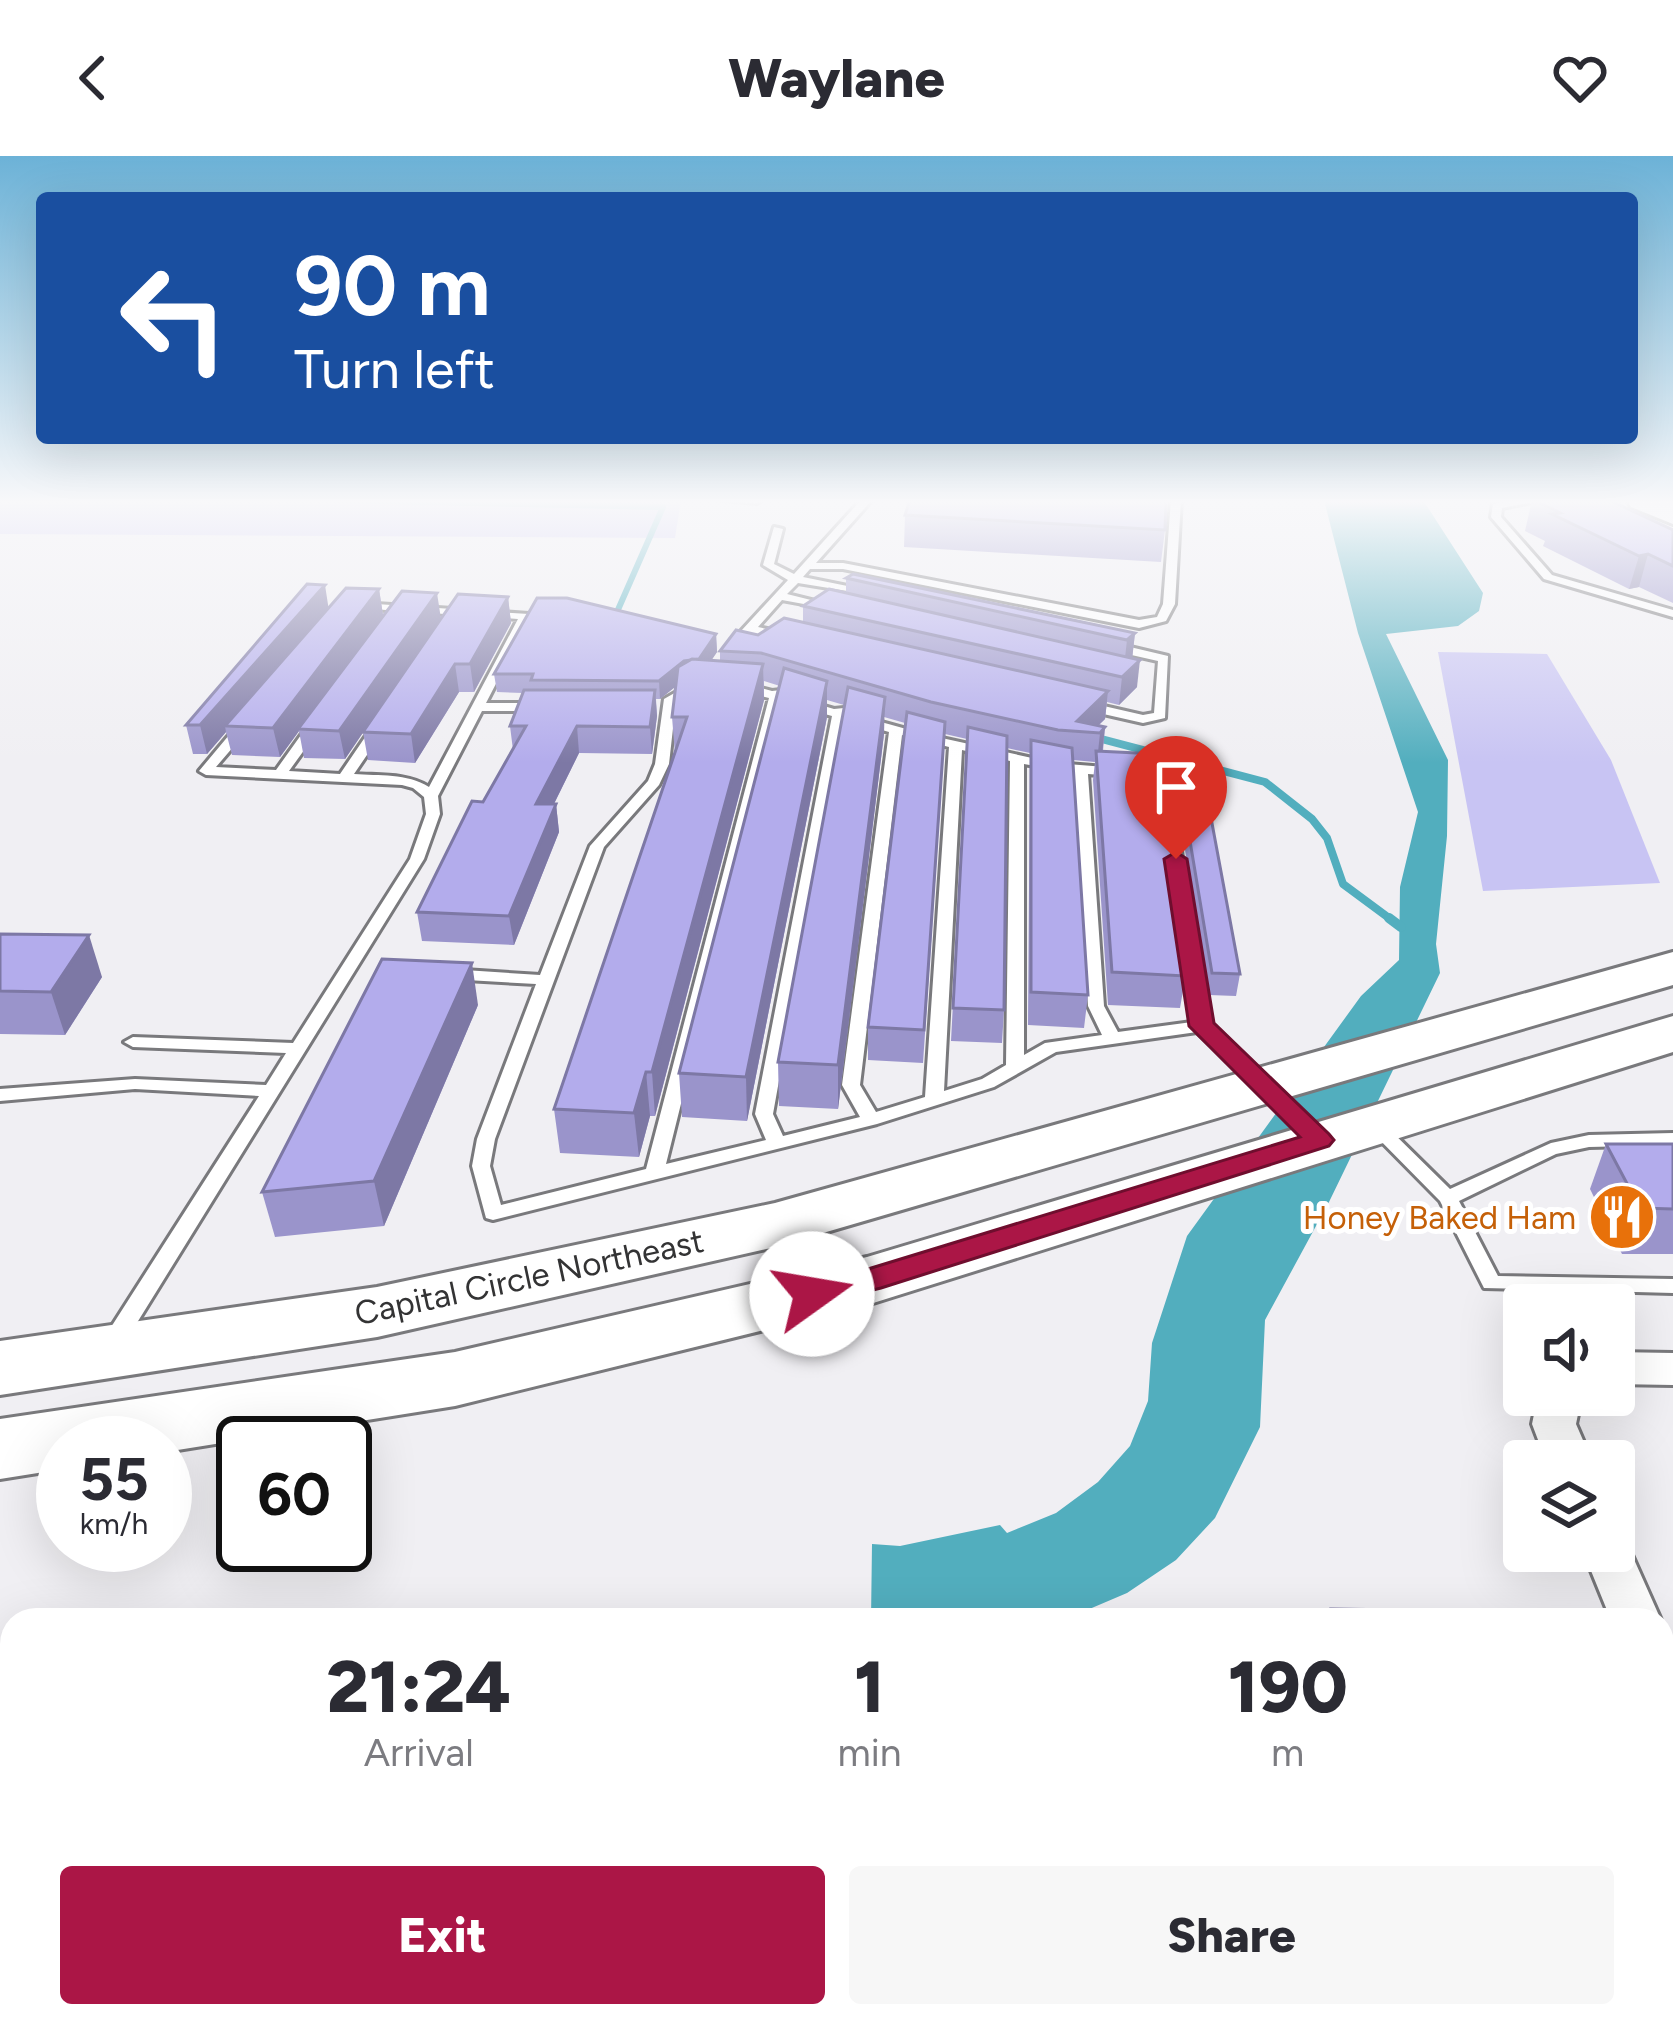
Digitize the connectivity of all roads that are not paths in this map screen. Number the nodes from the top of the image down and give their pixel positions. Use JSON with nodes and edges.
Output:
{"nodes":[{"id":1,"x":788,"y":587,"type":"edge"},
{"id":2,"x":845,"y":587,"type":"edge"},
{"id":3,"x":952,"y":587,"type":"edge"},
{"id":4,"x":1170,"y":587,"type":"edge"},
{"id":5,"x":1583,"y":587,"type":"edge"},
{"id":6,"x":878,"y":593,"type":"edge"},
{"id":7,"x":779,"y":596,"type":"junction"},
{"id":8,"x":346,"y":605,"type":"edge"},
{"id":9,"x":400,"y":608,"type":"junction"},
{"id":10,"x":458,"y":612,"type":"junction"},
{"id":11,"x":848,"y":612,"type":"edge"},
{"id":12,"x":1673,"y":614,"type":"edge"},
{"id":13,"x":387,"y":627,"type":"edge"},
{"id":14,"x":445,"y":630,"type":"edge"},
{"id":15,"x":746,"y":633,"type":"junction"},
{"id":16,"x":796,"y":639,"type":"edge"},
{"id":17,"x":1098,"y":644,"type":"edge"},
{"id":18,"x":731,"y":650,"type":"edge"},
{"id":19,"x":1142,"y":680,"type":"dead end"},
{"id":20,"x":1165,"y":685,"type":"junction"},
{"id":21,"x":777,"y":693,"type":"junction"},
{"id":22,"x":1074,"y":703,"type":"edge"},
{"id":23,"x":262,"y":705,"type":"edge"},
{"id":24,"x":477,"y":707,"type":"junction"},
{"id":25,"x":562,"y":707,"type":"edge"},
{"id":26,"x":648,"y":708,"type":"edge"},
{"id":27,"x":669,"y":708,"type":"junction"},
{"id":28,"x":839,"y":711,"type":"junction"},
{"id":29,"x":320,"y":719,"type":"edge"},
{"id":30,"x":382,"y":722,"type":"edge"},
{"id":31,"x":896,"y":729,"type":"junction"},
{"id":32,"x":956,"y":745,"type":"junction"},
{"id":33,"x":1017,"y":758,"type":"junction"},
{"id":34,"x":1081,"y":769,"type":"junction"},
{"id":35,"x":280,"y":774,"type":"junction"},
{"id":36,"x":345,"y":777,"type":"junction"},
{"id":37,"x":431,"y":796,"type":"junction"},
{"id":38,"x":348,"y":968,"type":"junction"},
{"id":39,"x":1673,"y":968,"type":"edge"},
{"id":40,"x":370,"y":969,"type":"dead end"},
{"id":41,"x":437,"y":973,"type":"edge"},
{"id":42,"x":548,"y":980,"type":"junction"},
{"id":43,"x":1202,"y":1026,"type":"junction"},
{"id":44,"x":1673,"y":1034,"type":"edge"},
{"id":45,"x":1112,"y":1038,"type":"junction"},
{"id":46,"x":133,"y":1042,"type":"dead end"},
{"id":47,"x":298,"y":1048,"type":"junction"},
{"id":48,"x":1015,"y":1067,"type":"junction"},
{"id":49,"x":1290,"y":1077,"type":"junction"},
{"id":50,"x":270,"y":1091,"type":"junction"},
{"id":51,"x":0,"y":1095,"type":"edge"},
{"id":52,"x":934,"y":1100,"type":"junction"},
{"id":53,"x":871,"y":1120,"type":"junction"},
{"id":54,"x":1346,"y":1132,"type":"junction"},
{"id":55,"x":1673,"y":1139,"type":"edge"},
{"id":56,"x":777,"y":1144,"type":"junction"},
{"id":57,"x":653,"y":1174,"type":"junction"},
{"id":58,"x":1448,"y":1198,"type":"junction"},
{"id":59,"x":1673,"y":1286,"type":"edge"},
{"id":60,"x":106,"y":1352,"type":"junction"},
{"id":61,"x":0,"y":1368,"type":"edge"},
{"id":62,"x":1635,"y":1368,"type":"edge"},
{"id":63,"x":1673,"y":1369,"type":"edge"},
{"id":64,"x":31,"y":1445,"type":"edge"},
{"id":65,"x":1616,"y":1572,"type":"edge"},
{"id":66,"x":1631,"y":1608,"type":"edge"}],
"edges":[{"from":1,"to":7,"type":"lane"},
{"from":2,"to":6,"type":"lane"},
{"from":3,"to":4,"type":"lane"},
{"from":5,"to":12,"type":"lane"},
{"from":7,"to":11,"type":"lane"},
{"from":7,"to":15,"type":"lane"},
{"from":8,"to":9,"type":"lane"},
{"from":9,"to":10,"type":"lane"},
{"from":9,"to":13,"type":"lane"},
{"from":10,"to":14,"type":"lane"},
{"from":10,"to":24,"type":"lane"},
{"from":15,"to":16,"type":"lane"},
{"from":15,"to":18,"type":"lane"},
{"from":17,"to":20,"type":"lane"},
{"from":19,"to":20,"type":"lane"},
{"from":20,"to":22,"type":"lane"},
{"from":21,"to":27,"type":"lane"},
{"from":21,"to":28,"type":"lane"},
{"from":21,"to":57,"type":"lane"},
{"from":23,"to":35,"type":"lane"},
{"from":24,"to":25,"type":"lane"},
{"from":24,"to":37,"type":"lane"},
{"from":26,"to":27,"type":"lane"},
{"from":27,"to":42,"type":"lane"},
{"from":28,"to":31,"type":"lane"},
{"from":28,"to":56,"type":"lane"},
{"from":29,"to":35,"type":"lane"},
{"from":30,"to":36,"type":"lane"},
{"from":31,"to":32,"type":"lane"},
{"from":31,"to":53,"type":"lane"},
{"from":32,"to":33,"type":"lane"},
{"from":32,"to":52,"type":"lane"},
{"from":33,"to":34,"type":"lane"},
{"from":33,"to":48,"type":"lane"},
{"from":34,"to":43,"type":"lane"},
{"from":34,"to":45,"type":"lane"},
{"from":35,"to":36,"type":"lane"},
{"from":36,"to":37,"type":"lane"},
{"from":37,"to":38,"type":"lane"},
{"from":38,"to":40,"type":"lane"},
{"from":38,"to":47,"type":"lane"},
{"from":39,"to":49,"type":"main road","name":"Capital Circle Northeast"},
{"from":41,"to":42,"type":"lane"},
{"from":42,"to":57,"type":"lane"},
{"from":43,"to":45,"type":"lane"},
{"from":43,"to":49,"type":"lane"},
{"from":44,"to":54,"type":"main road"},
{"from":45,"to":48,"type":"lane"},
{"from":46,"to":47,"type":"lane"},
{"from":47,"to":50,"type":"lane"},
{"from":48,"to":52,"type":"lane"},
{"from":49,"to":54,"type":"main road"},
{"from":49,"to":60,"type":"main road","name":"Capital Circle Northeast"},
{"from":50,"to":51,"type":"lane"},
{"from":50,"to":60,"type":"lane"},
{"from":52,"to":53,"type":"lane"},
{"from":53,"to":56,"type":"lane"},
{"from":54,"to":58,"type":"lane"},
{"from":54,"to":64,"type":"main road"},
{"from":55,"to":58,"type":"lane"},
{"from":56,"to":57,"type":"lane"},
{"from":58,"to":59,"type":"lane"},
{"from":60,"to":61,"type":"main road","name":"Capital Circle Northeast"},
{"from":60,"to":64,"type":"main road"},
{"from":62,"to":63,"type":"street"},
{"from":65,"to":66,"type":"street"}]}
